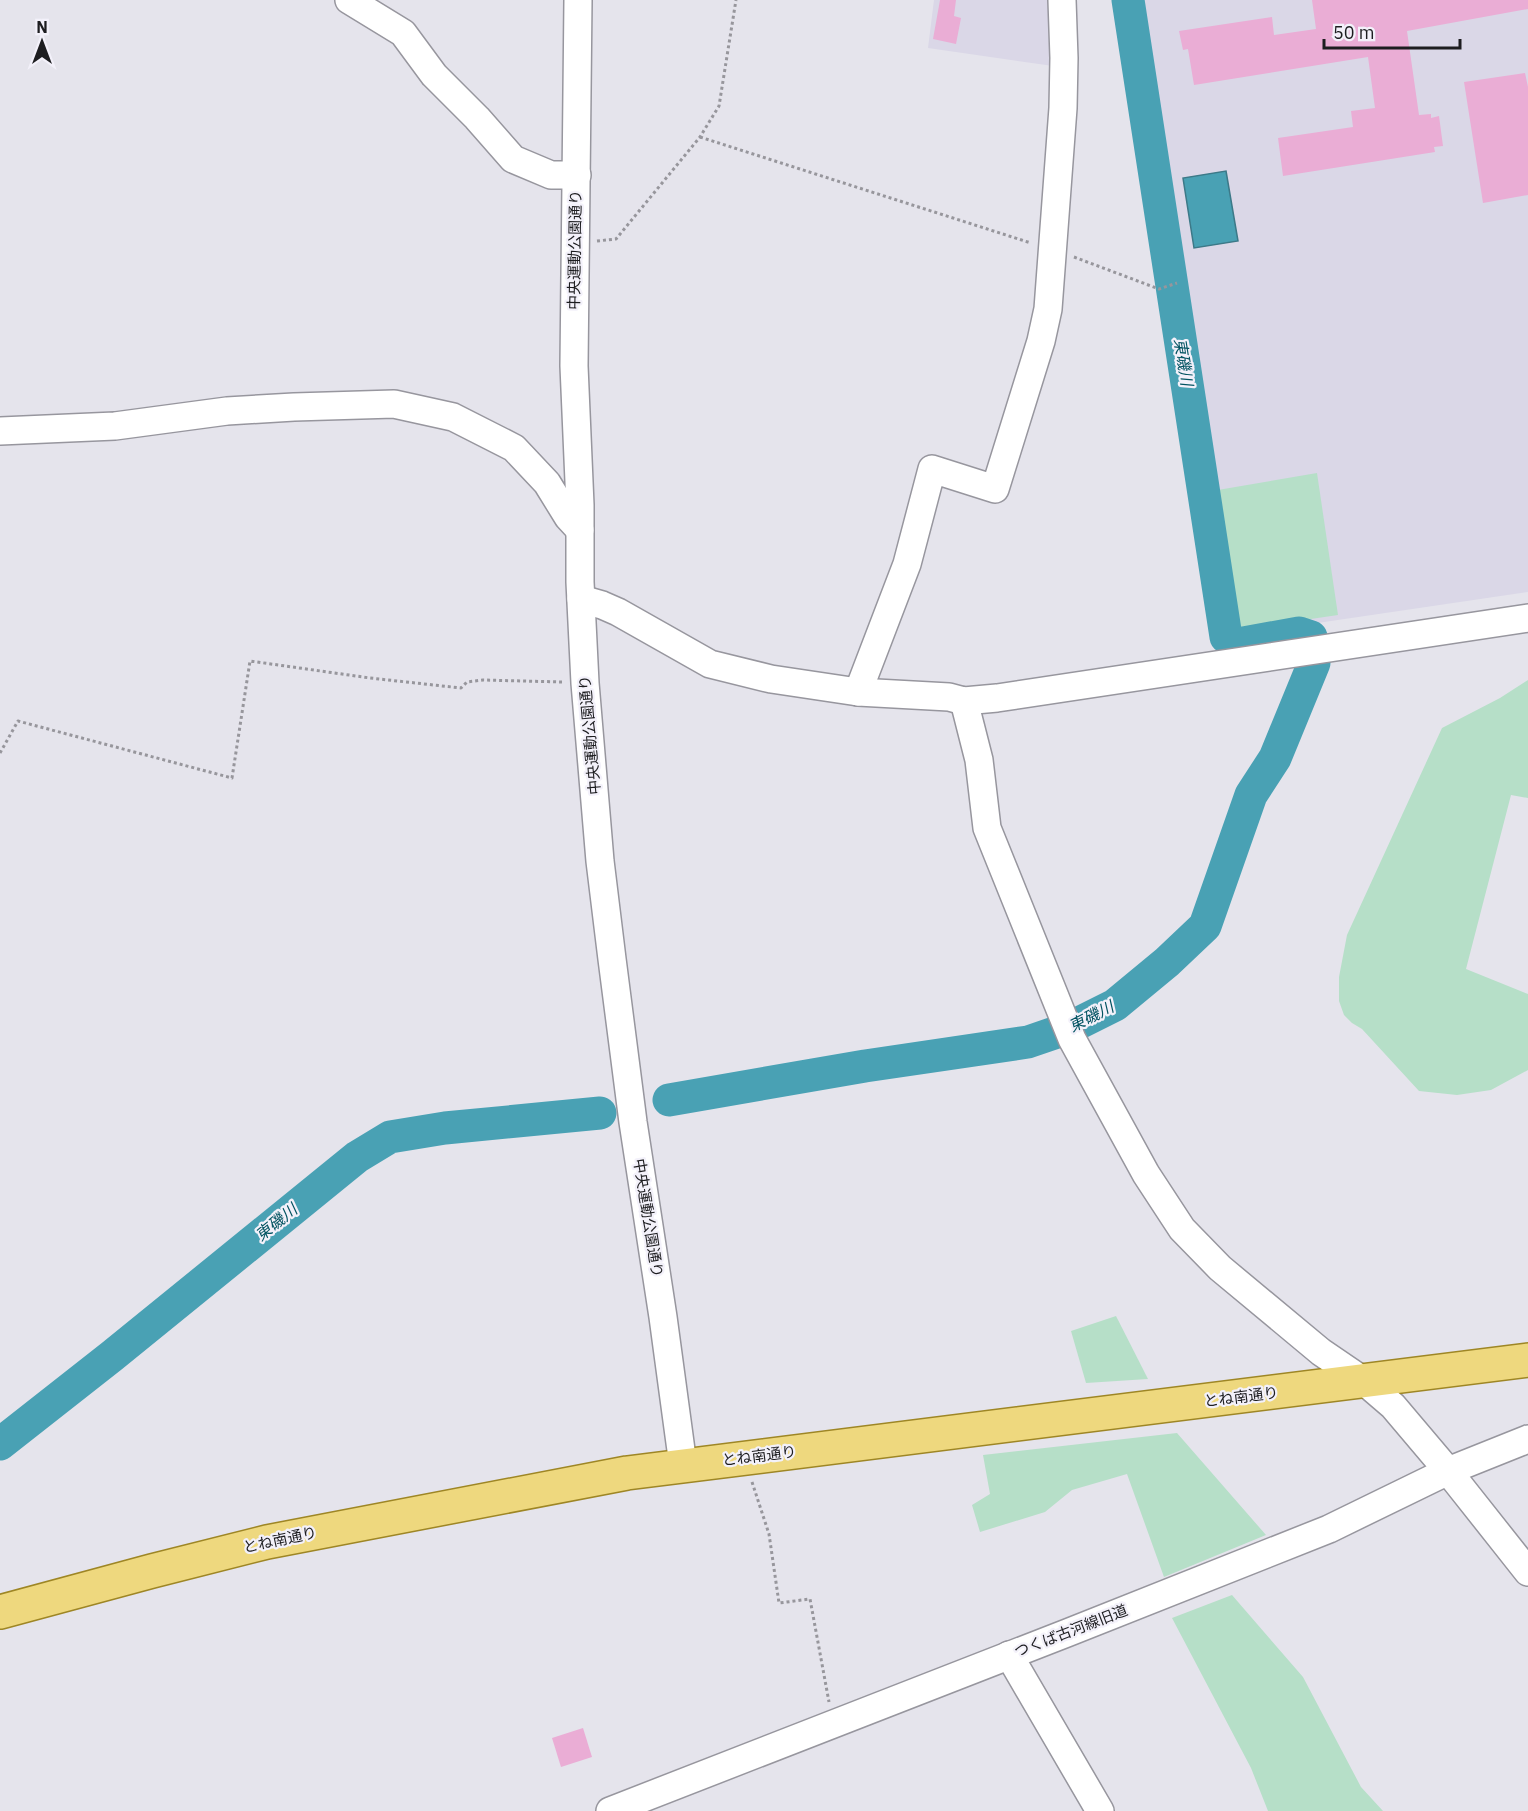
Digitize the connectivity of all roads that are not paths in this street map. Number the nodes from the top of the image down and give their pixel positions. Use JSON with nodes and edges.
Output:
{"nodes":[{"id":1,"x":349,"y":0,"type":"edge"},
{"id":2,"x":578,"y":0,"type":"edge"},
{"id":3,"x":1062,"y":0,"type":"edge"},
{"id":4,"x":577,"y":175,"type":"junction"},
{"id":5,"x":0,"y":431,"type":"edge"},
{"id":6,"x":580,"y":530,"type":"junction"},
{"id":7,"x":581,"y":599,"type":"junction"},
{"id":8,"x":1528,"y":618,"type":"edge"},
{"id":9,"x":858,"y":692,"type":"junction"},
{"id":10,"x":964,"y":701,"type":"junction"},
{"id":11,"x":1528,"y":1360,"type":"edge"},
{"id":12,"x":1365,"y":1382,"type":"junction"},
{"id":13,"x":1528,"y":1439,"type":"edge"},
{"id":14,"x":683,"y":1465,"type":"junction"},
{"id":15,"x":1448,"y":1471,"type":"junction"},
{"id":16,"x":1528,"y":1572,"type":"edge"},
{"id":17,"x":0,"y":1612,"type":"edge"},
{"id":18,"x":1009,"y":1655,"type":"junction"},
{"id":19,"x":610,"y":1811,"type":"edge"},
{"id":20,"x":1100,"y":1811,"type":"edge"}],
"edges":[{"from":1,"to":4,"type":"street"},
{"from":2,"to":4,"type":"street","name":"中央運動公園通り"},
{"from":3,"to":9,"type":"street"},
{"from":4,"to":6,"type":"street","name":"中央運動公園通り"},
{"from":5,"to":6,"type":"street"},
{"from":6,"to":7,"type":"street","name":"中央運動公園通り"},
{"from":7,"to":9,"type":"street"},
{"from":7,"to":14,"type":"street","name":"中央運動公園通り"},
{"from":8,"to":10,"type":"street"},
{"from":9,"to":10,"type":"street"},
{"from":10,"to":12,"type":"street"},
{"from":11,"to":12,"type":"main road","name":"とね南通り"},
{"from":12,"to":14,"type":"main road","name":"とね南通り"},
{"from":12,"to":15,"type":"street"},
{"from":13,"to":15,"type":"street","name":"つくば古河線旧道"},
{"from":14,"to":17,"type":"main road","name":"とね南通り"},
{"from":15,"to":16,"type":"street"},
{"from":15,"to":18,"type":"street","name":"つくば古河線旧道"},
{"from":18,"to":19,"type":"street","name":"つくば古河線旧道"},
{"from":18,"to":20,"type":"street"}]}
